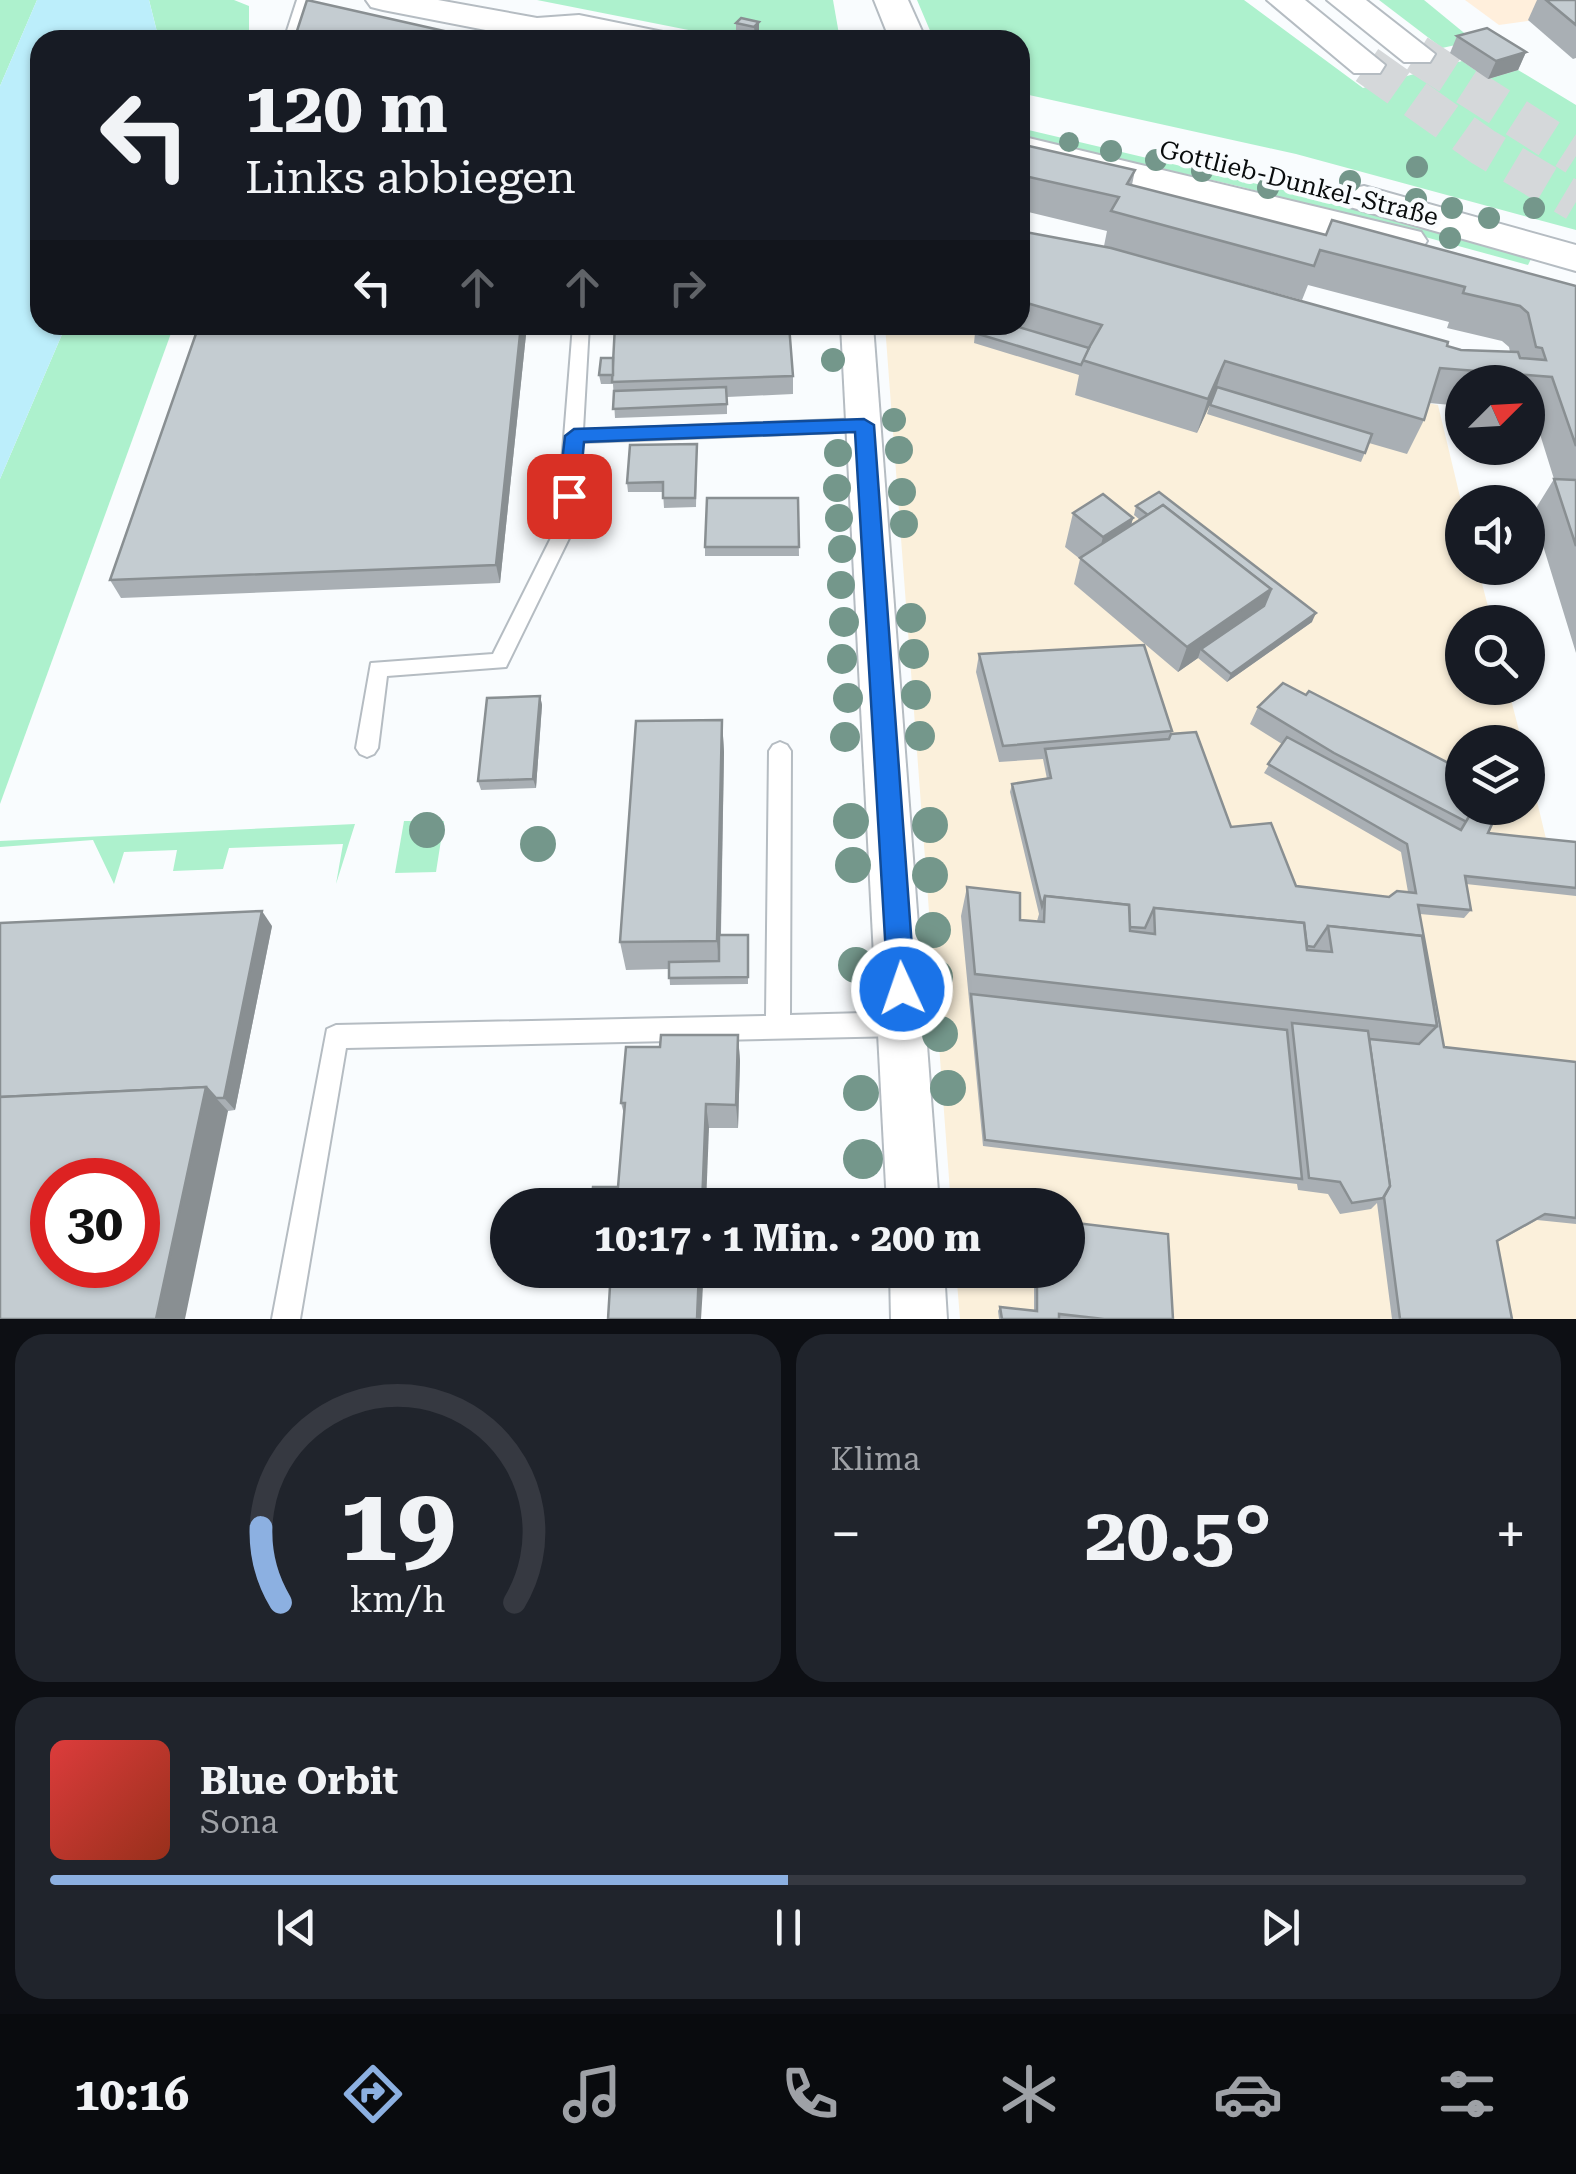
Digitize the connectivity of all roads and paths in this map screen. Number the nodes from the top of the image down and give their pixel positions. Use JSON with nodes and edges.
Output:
{"nodes":[{"id":1,"x":303,"y":0,"type":"edge"},
{"id":2,"x":383,"y":0,"type":"edge"},
{"id":3,"x":870,"y":0,"type":"edge"},
{"id":4,"x":891,"y":0,"type":"edge"},
{"id":5,"x":1284,"y":0,"type":"edge"},
{"id":6,"x":1344,"y":0,"type":"edge"},
{"id":7,"x":293,"y":30,"type":"edge"},
{"id":8,"x":528,"y":30,"type":"edge"},
{"id":9,"x":563,"y":30,"type":"edge"},
{"id":10,"x":599,"y":30,"type":"edge"},
{"id":11,"x":874,"y":30,"type":"edge"},
{"id":12,"x":904,"y":30,"type":"edge"},
{"id":13,"x":1417,"y":54,"type":"tunnel mouth"},
{"id":14,"x":1366,"y":65,"type":"tunnel mouth"},
{"id":15,"x":1030,"y":119,"type":"edge"},
{"id":16,"x":1030,"y":150,"type":"edge"},
{"id":17,"x":1576,"y":258,"type":"edge"},
{"id":18,"x":1576,"y":290,"type":"edge"},
{"id":19,"x":580,"y":335,"type":"edge"},
{"id":20,"x":858,"y":335,"type":"edge"},
{"id":21,"x":864,"y":425,"type":"junction"},
{"id":22,"x":574,"y":436,"type":"junction"},
{"id":23,"x":367,"y":748,"type":"dead end"},
{"id":24,"x":780,"y":751,"type":"dead end"},
{"id":25,"x":904,"y":1024,"type":"junction"},
{"id":26,"x":778,"y":1026,"type":"junction"},
{"id":27,"x":912,"y":1188,"type":"edge"},
{"id":28,"x":917,"y":1288,"type":"edge"},
{"id":29,"x":286,"y":1319,"type":"edge"},
{"id":30,"x":919,"y":1319,"type":"edge"}],
"edges":[{"from":1,"to":7,"type":"lane"},
{"from":2,"to":8,"type":"main road"},
{"from":3,"to":11,"type":"main road"},
{"from":4,"to":12,"type":"main road"},
{"from":5,"to":14,"type":"main road"},
{"from":6,"to":13,"type":"main road"},
{"from":9,"to":10,"type":"main road"},
{"from":15,"to":17,"type":"main road","name":"Gottlieb-Dunkel-Straße"},
{"from":16,"to":18,"type":"main road","name":"Gottlieb-Dunkel-Straße"},
{"from":19,"to":22,"type":"lane"},
{"from":20,"to":21,"type":"street"},
{"from":21,"to":22,"type":"lane"},
{"from":21,"to":25,"type":"street"},
{"from":22,"to":23,"type":"lane"},
{"from":24,"to":26,"type":"lane"},
{"from":25,"to":26,"type":"lane"},
{"from":25,"to":27,"type":"street"},
{"from":26,"to":29,"type":"lane"},
{"from":28,"to":30,"type":"street"}]}
